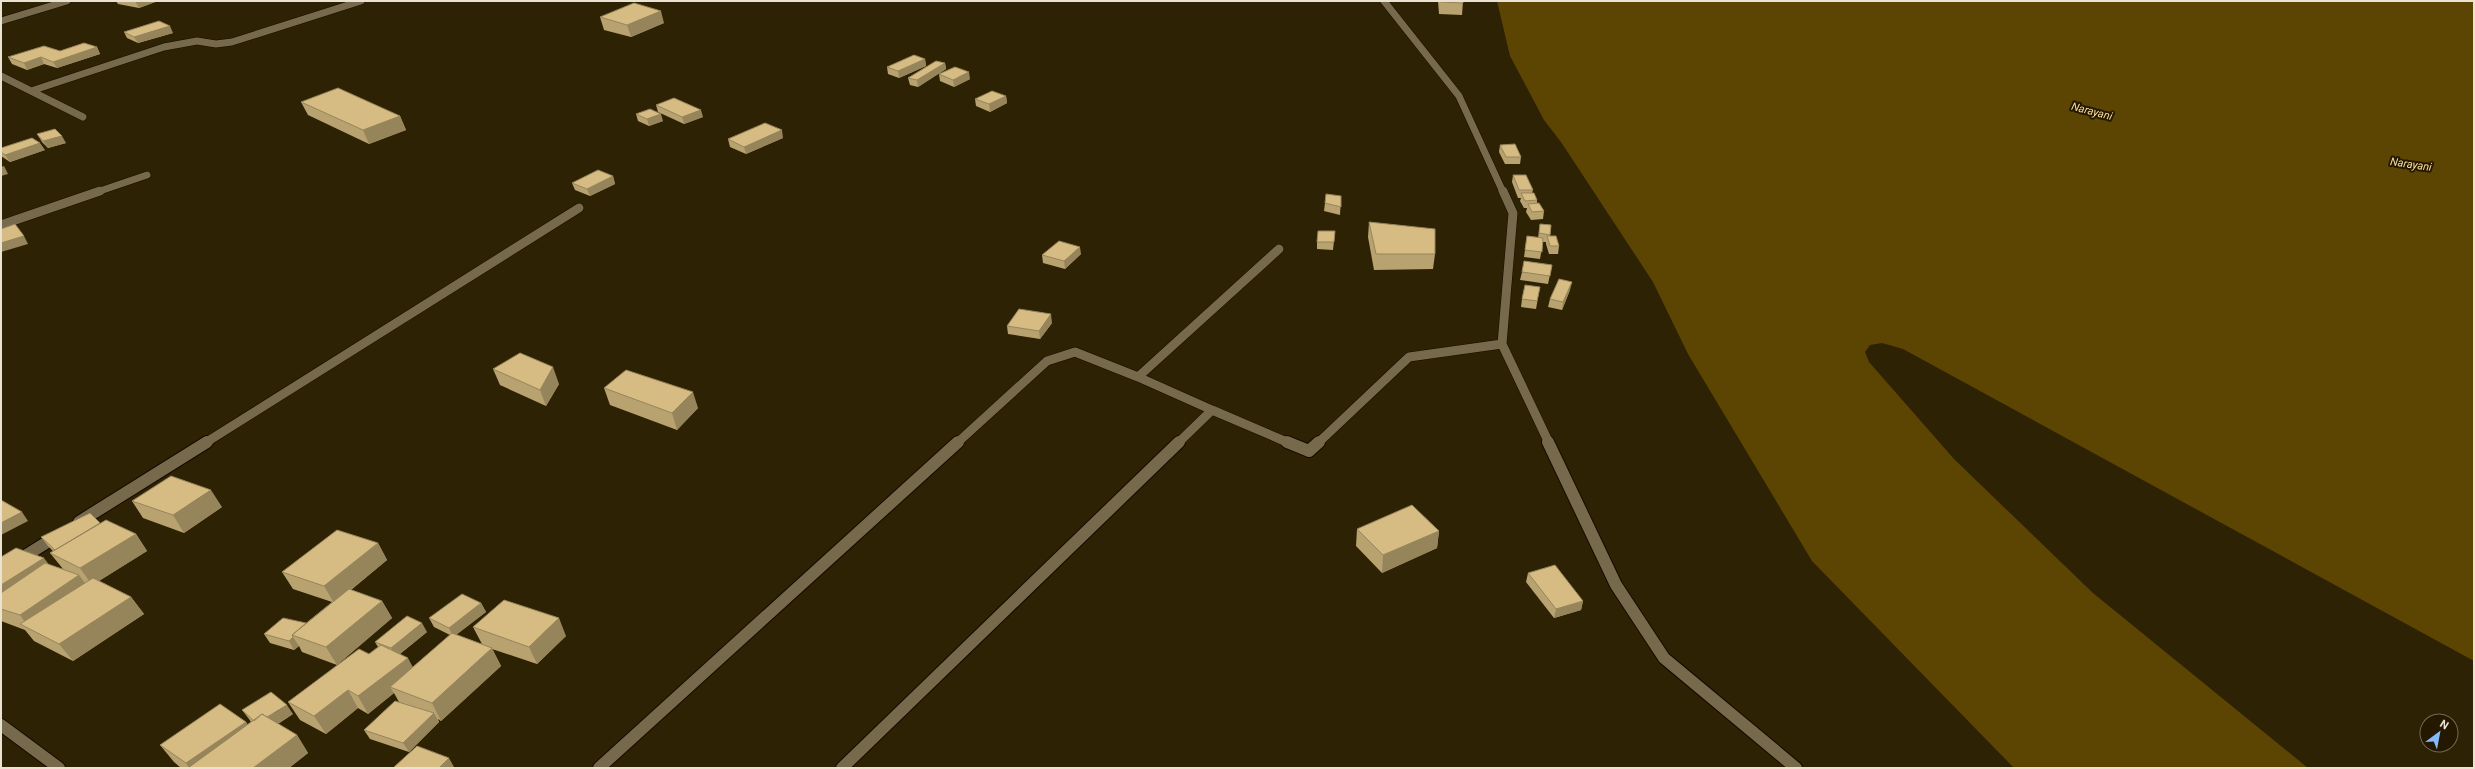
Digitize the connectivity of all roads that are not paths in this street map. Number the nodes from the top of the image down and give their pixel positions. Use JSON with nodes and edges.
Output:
{"nodes":[{"id":1,"x":67,"y":1,"type":"edge"},
{"id":2,"x":361,"y":1,"type":"edge"},
{"id":3,"x":1384,"y":1,"type":"edge"},
{"id":4,"x":1,"y":20,"type":"edge"},
{"id":5,"x":1,"y":76,"type":"edge"},
{"id":6,"x":31,"y":91,"type":"junction"},
{"id":7,"x":83,"y":117,"type":"dead end"},
{"id":8,"x":147,"y":175,"type":"dead end"},
{"id":9,"x":579,"y":208,"type":"dead end"},
{"id":10,"x":1,"y":225,"type":"edge"},
{"id":11,"x":1279,"y":249,"type":"dead end"},
{"id":12,"x":1502,"y":344,"type":"junction"},
{"id":13,"x":1138,"y":377,"type":"junction"},
{"id":14,"x":1212,"y":410,"type":"junction"},
{"id":15,"x":1,"y":571,"type":"edge"},
{"id":16,"x":1,"y":724,"type":"edge"},
{"id":17,"x":59,"y":768,"type":"edge"},
{"id":18,"x":599,"y":768,"type":"edge"},
{"id":19,"x":842,"y":768,"type":"edge"},
{"id":20,"x":1796,"y":768,"type":"edge"}],
"edges":[{"from":1,"to":4,"type":"street"},
{"from":2,"to":6,"type":"street"},
{"from":3,"to":12,"type":"street"},
{"from":5,"to":6,"type":"street"},
{"from":6,"to":7,"type":"street"},
{"from":8,"to":10,"type":"street"},
{"from":9,"to":15,"type":"street"},
{"from":11,"to":13,"type":"street"},
{"from":12,"to":14,"type":"street"},
{"from":12,"to":20,"type":"street"},
{"from":13,"to":14,"type":"street"},
{"from":13,"to":18,"type":"street"},
{"from":14,"to":19,"type":"street"},
{"from":16,"to":17,"type":"street"}]}
